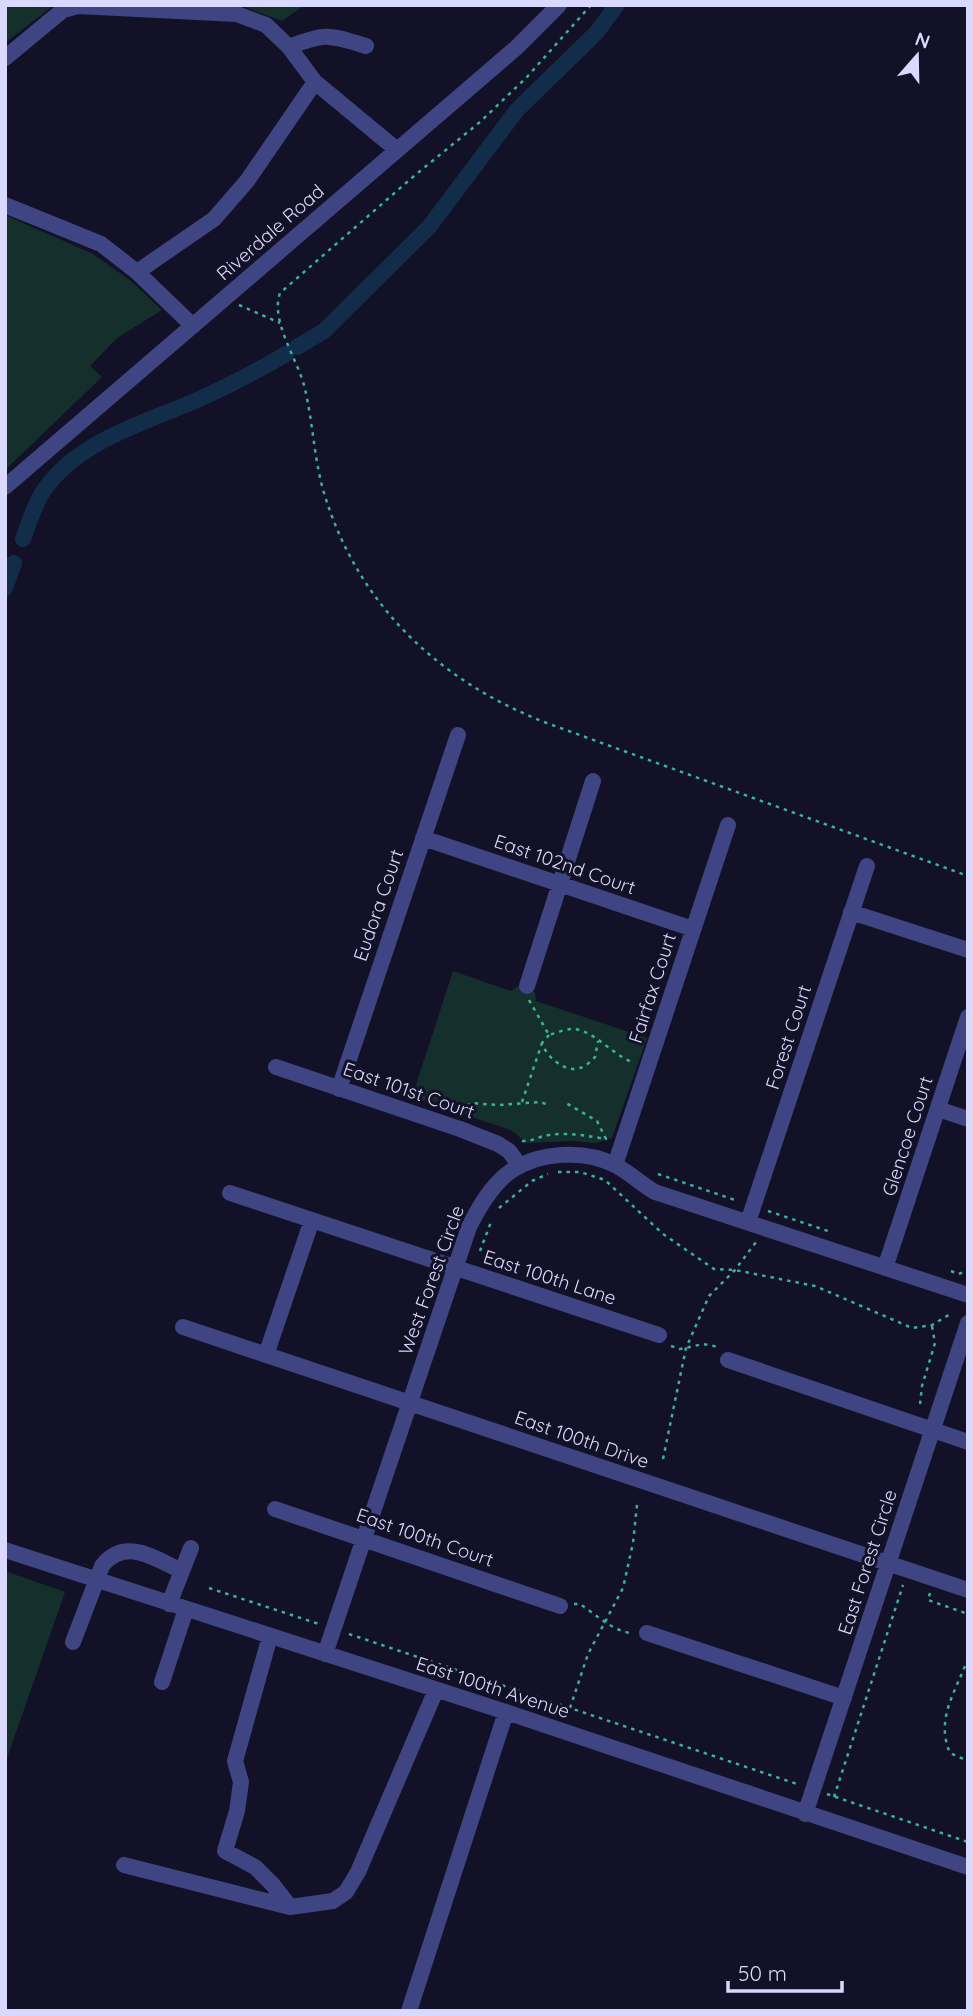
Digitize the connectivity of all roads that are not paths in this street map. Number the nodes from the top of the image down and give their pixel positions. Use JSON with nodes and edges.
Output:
{"nodes":[{"id":1,"x":559,"y":5,"type":"edge"},
{"id":2,"x":366,"y":46,"type":"dead end"},
{"id":3,"x":289,"y":47,"type":"junction"},
{"id":4,"x":5,"y":58,"type":"edge"},
{"id":5,"x":315,"y":82,"type":"junction"},
{"id":6,"x":397,"y":150,"type":"junction"},
{"id":7,"x":5,"y":205,"type":"edge"},
{"id":8,"x":137,"y":272,"type":"junction"},
{"id":9,"x":193,"y":326,"type":"junction"},
{"id":10,"x":5,"y":487,"type":"edge"},
{"id":11,"x":458,"y":735,"type":"dead end"},
{"id":12,"x":593,"y":781,"type":"dead end"},
{"id":13,"x":728,"y":825,"type":"dead end"},
{"id":14,"x":423,"y":838,"type":"junction"},
{"id":15,"x":867,"y":866,"type":"dead end"},
{"id":16,"x":560,"y":884,"type":"junction"},
{"id":17,"x":851,"y":912,"type":"junction"},
{"id":18,"x":694,"y":929,"type":"junction"},
{"id":19,"x":968,"y":950,"type":"edge"},
{"id":20,"x":527,"y":986,"type":"road end"},
{"id":21,"x":968,"y":1017,"type":"edge"},
{"id":22,"x":276,"y":1068,"type":"dead end"},
{"id":23,"x":339,"y":1089,"type":"junction"},
{"id":24,"x":937,"y":1109,"type":"junction"},
{"id":25,"x":968,"y":1119,"type":"edge"},
{"id":26,"x":615,"y":1165,"type":"junction"},
{"id":27,"x":520,"y":1166,"type":"junction"},
{"id":28,"x":230,"y":1193,"type":"dead end"},
{"id":29,"x":312,"y":1220,"type":"junction"},
{"id":30,"x":748,"y":1222,"type":"junction"},
{"id":31,"x":455,"y":1268,"type":"junction"},
{"id":32,"x":885,"y":1268,"type":"junction"},
{"id":33,"x":968,"y":1295,"type":"edge"},
{"id":34,"x":968,"y":1322,"type":"edge"},
{"id":35,"x":183,"y":1327,"type":"dead end"},
{"id":36,"x":659,"y":1335,"type":"road end"},
{"id":37,"x":266,"y":1355,"type":"junction"},
{"id":38,"x":728,"y":1360,"type":"road end"},
{"id":39,"x":409,"y":1403,"type":"junction"},
{"id":40,"x":933,"y":1430,"type":"junction"},
{"id":41,"x":968,"y":1442,"type":"edge"},
{"id":42,"x":275,"y":1509,"type":"dead end"},
{"id":43,"x":363,"y":1539,"type":"junction"},
{"id":44,"x":191,"y":1548,"type":"dead end"},
{"id":45,"x":5,"y":1550,"type":"edge"},
{"id":46,"x":888,"y":1564,"type":"junction"},
{"id":47,"x":182,"y":1571,"type":"junction"},
{"id":48,"x":98,"y":1581,"type":"junction"},
{"id":49,"x":968,"y":1590,"type":"edge"},
{"id":50,"x":169,"y":1604,"type":"junction"},
{"id":51,"x":560,"y":1606,"type":"road end"},
{"id":52,"x":186,"y":1609,"type":"junction"},
{"id":53,"x":647,"y":1633,"type":"road end"},
{"id":54,"x":271,"y":1636,"type":"junction"},
{"id":55,"x":74,"y":1642,"type":"dead end"},
{"id":56,"x":325,"y":1654,"type":"junction"},
{"id":57,"x":162,"y":1682,"type":"dead end"},
{"id":58,"x":436,"y":1690,"type":"junction"},
{"id":59,"x":844,"y":1698,"type":"junction"},
{"id":60,"x":506,"y":1712,"type":"junction"},
{"id":61,"x":805,"y":1814,"type":"junction"},
{"id":62,"x":124,"y":1865,"type":"dead end"},
{"id":63,"x":968,"y":1867,"type":"edge"},
{"id":64,"x":290,"y":1908,"type":"junction"},
{"id":65,"x":409,"y":2011,"type":"edge"}],
"edges":[{"from":1,"to":6,"type":"street","name":"Riverdale Road"},
{"from":2,"to":3,"type":"street"},
{"from":3,"to":4,"type":"street"},
{"from":3,"to":5,"type":"street"},
{"from":5,"to":6,"type":"street"},
{"from":5,"to":8,"type":"street"},
{"from":6,"to":9,"type":"street","name":"Riverdale Road"},
{"from":7,"to":8,"type":"street"},
{"from":8,"to":9,"type":"street"},
{"from":9,"to":10,"type":"street","name":"Riverdale Road"},
{"from":11,"to":14,"type":"street","name":"Eudora Court"},
{"from":12,"to":16,"type":"street"},
{"from":13,"to":18,"type":"street","name":"Fairfax Court"},
{"from":14,"to":16,"type":"street","name":"East 102nd Court"},
{"from":14,"to":23,"type":"street","name":"Eudora Court"},
{"from":15,"to":17,"type":"street","name":"Forest Court"},
{"from":16,"to":18,"type":"street","name":"East 102nd Court"},
{"from":16,"to":20,"type":"street"},
{"from":17,"to":19,"type":"street"},
{"from":17,"to":30,"type":"street","name":"Forest Court"},
{"from":18,"to":26,"type":"street","name":"Fairfax Court"},
{"from":21,"to":24,"type":"street","name":"Glencoe Court"},
{"from":22,"to":23,"type":"street","name":"East 101st Court"},
{"from":23,"to":27,"type":"street","name":"East 101st Court"},
{"from":24,"to":25,"type":"street"},
{"from":24,"to":32,"type":"street","name":"Glencoe Court"},
{"from":26,"to":27,"type":"street","name":"West Forest Circle"},
{"from":26,"to":30,"type":"street","name":"West Forest Circle"},
{"from":27,"to":31,"type":"street","name":"West Forest Circle"},
{"from":28,"to":29,"type":"street","name":"East 100th Lane"},
{"from":29,"to":31,"type":"street","name":"East 100th Lane"},
{"from":29,"to":37,"type":"street"},
{"from":30,"to":32,"type":"street"},
{"from":31,"to":36,"type":"street","name":"East 100th Lane"},
{"from":31,"to":39,"type":"street","name":"West Forest Circle"},
{"from":32,"to":33,"type":"street"},
{"from":34,"to":40,"type":"street","name":"East Forest Circle"},
{"from":35,"to":37,"type":"street","name":"East 100th Drive"},
{"from":37,"to":39,"type":"street","name":"East 100th Drive"},
{"from":38,"to":40,"type":"street"},
{"from":39,"to":43,"type":"street","name":"West Forest Circle"},
{"from":39,"to":46,"type":"street","name":"East 100th Drive"},
{"from":40,"to":41,"type":"street"},
{"from":40,"to":46,"type":"street","name":"East Forest Circle"},
{"from":42,"to":43,"type":"street","name":"East 100th Court"},
{"from":43,"to":51,"type":"street","name":"East 100th Court"},
{"from":43,"to":56,"type":"street","name":"West Forest Circle"},
{"from":44,"to":47,"type":"street"},
{"from":45,"to":48,"type":"street","name":"East 100th Avenue"},
{"from":46,"to":49,"type":"street","name":"East 100th Drive"},
{"from":46,"to":59,"type":"street","name":"East Forest Circle"},
{"from":47,"to":48,"type":"street"},
{"from":47,"to":50,"type":"street"},
{"from":48,"to":50,"type":"street","name":"East 100th Avenue"},
{"from":48,"to":55,"type":"street"},
{"from":50,"to":52,"type":"street","name":"East 100th Avenue"},
{"from":52,"to":54,"type":"street","name":"East 100th Avenue"},
{"from":52,"to":57,"type":"street"},
{"from":53,"to":59,"type":"street"},
{"from":54,"to":56,"type":"street","name":"East 100th Avenue"},
{"from":54,"to":64,"type":"street"},
{"from":56,"to":58,"type":"street","name":"East 100th Avenue"},
{"from":58,"to":60,"type":"street","name":"East 100th Avenue"},
{"from":58,"to":64,"type":"street"},
{"from":59,"to":61,"type":"street","name":"East Forest Circle"},
{"from":60,"to":61,"type":"street","name":"East 100th Avenue"},
{"from":60,"to":65,"type":"street"},
{"from":61,"to":63,"type":"street","name":"East 100th Avenue"},
{"from":62,"to":64,"type":"street"}]}
